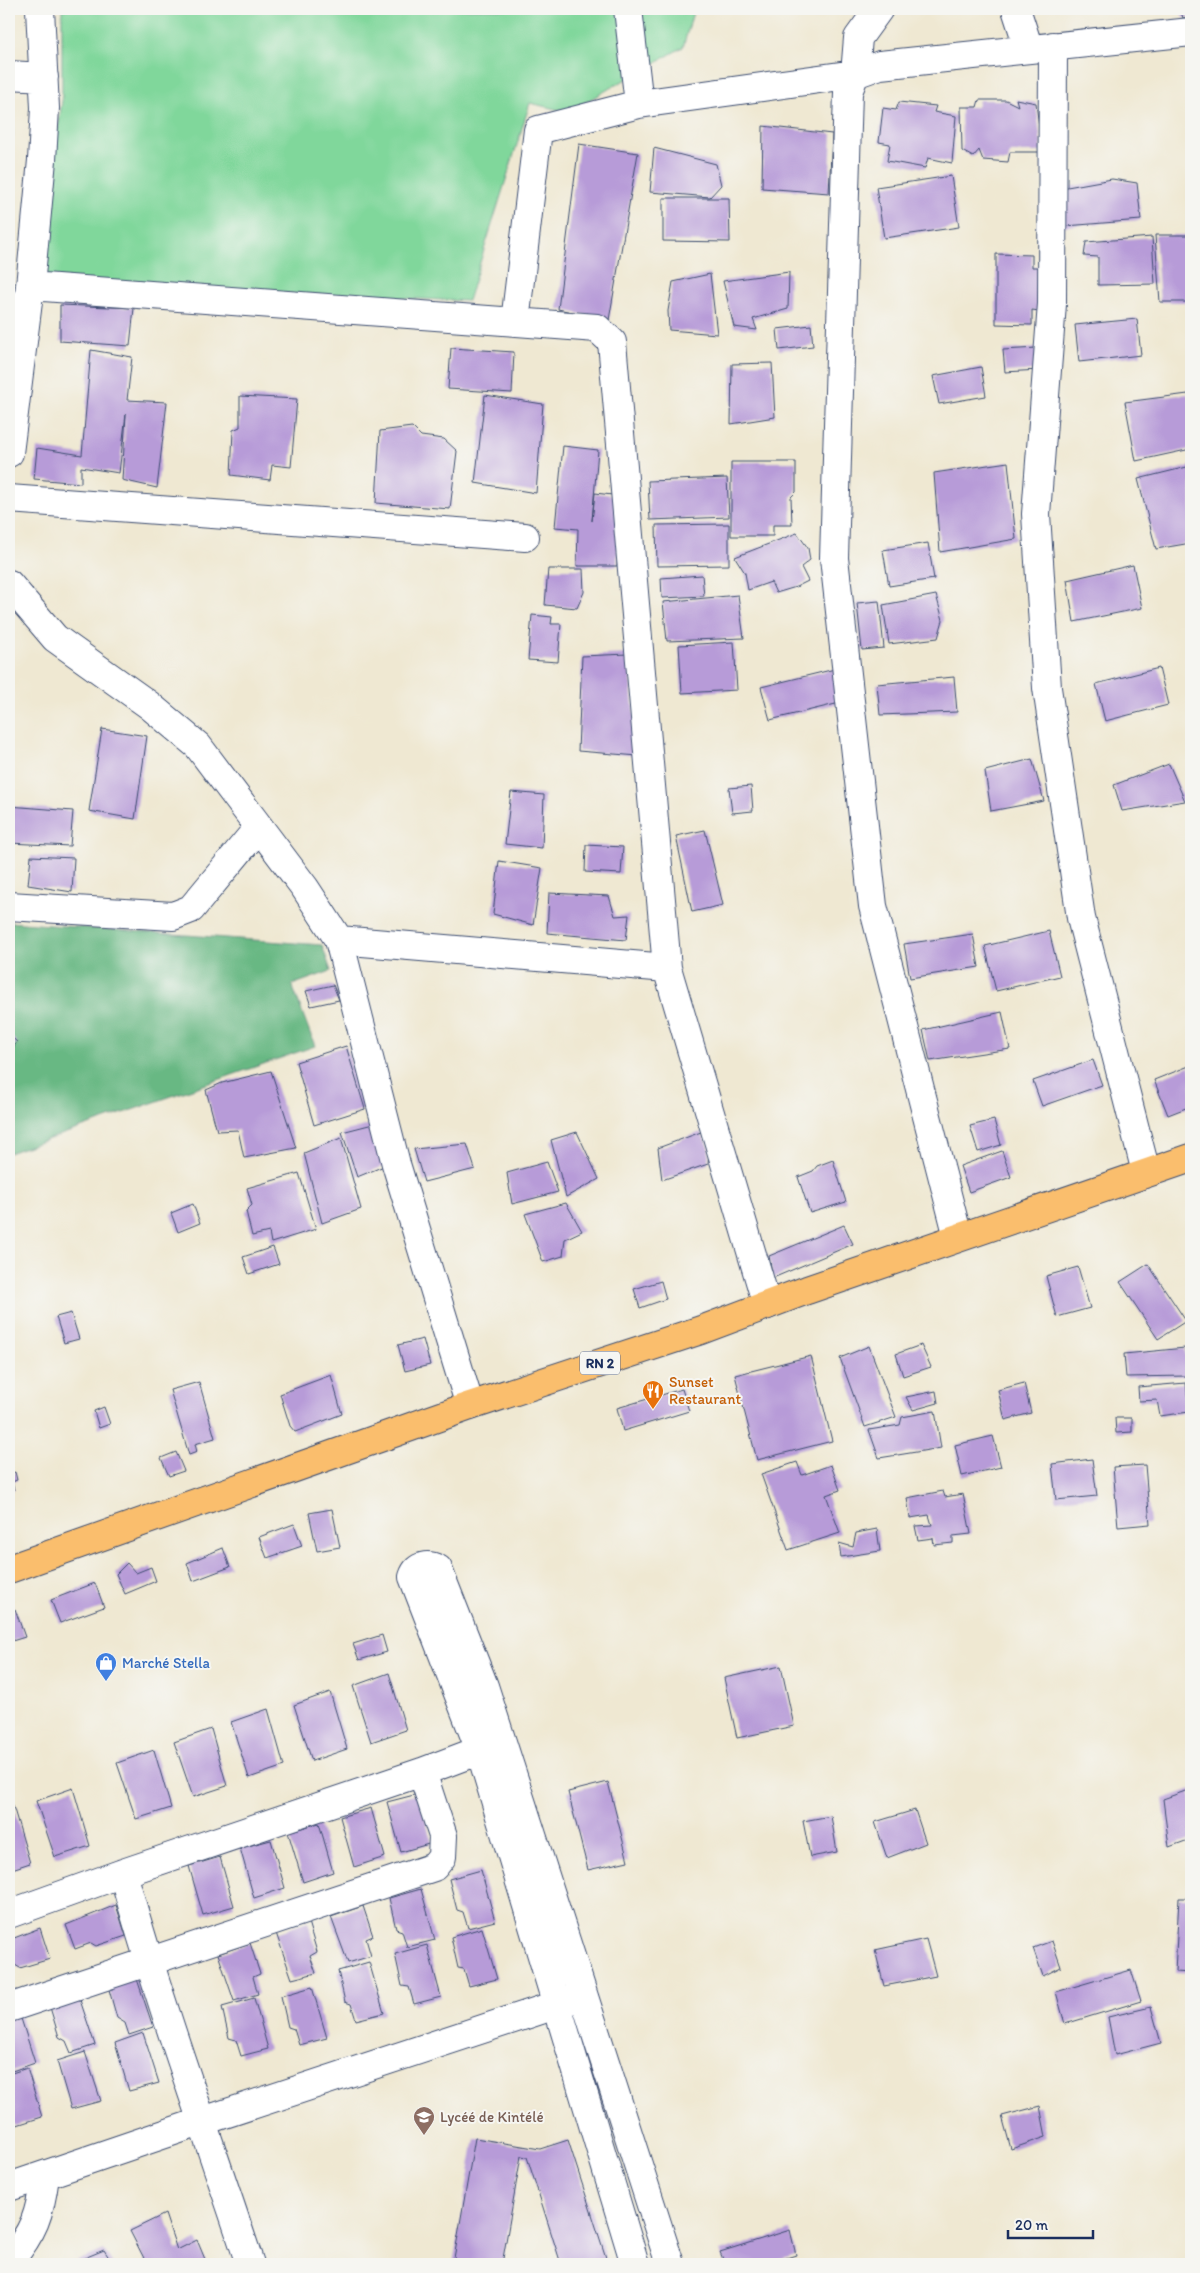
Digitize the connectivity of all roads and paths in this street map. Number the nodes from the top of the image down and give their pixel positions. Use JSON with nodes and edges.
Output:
{"nodes":[{"id":1,"x":40,"y":9,"type":"edge"},
{"id":2,"x":628,"y":9,"type":"edge"},
{"id":3,"x":879,"y":9,"type":"edge"},
{"id":4,"x":1016,"y":9,"type":"edge"},
{"id":5,"x":1191,"y":32,"type":"edge"},
{"id":6,"x":1041,"y":48,"type":"junction"},
{"id":7,"x":855,"y":74,"type":"junction"},
{"id":8,"x":9,"y":75,"type":"edge"},
{"id":9,"x":44,"y":77,"type":"junction"},
{"id":10,"x":639,"y":104,"type":"junction"},
{"id":11,"x":22,"y":293,"type":"edge"},
{"id":12,"x":515,"y":322,"type":"junction"},
{"id":13,"x":9,"y":453,"type":"edge"},
{"id":14,"x":9,"y":499,"type":"edge"},
{"id":15,"x":525,"y":537,"type":"dead end"},
{"id":16,"x":9,"y":584,"type":"edge"},
{"id":17,"x":260,"y":827,"type":"junction"},
{"id":18,"x":9,"y":906,"type":"edge"},
{"id":19,"x":338,"y":940,"type":"junction"},
{"id":20,"x":667,"y":968,"type":"junction"},
{"id":21,"x":1191,"y":1158,"type":"edge"},
{"id":22,"x":1146,"y":1172,"type":"junction"},
{"id":23,"x":958,"y":1238,"type":"junction"},
{"id":24,"x":767,"y":1305,"type":"junction"},
{"id":25,"x":470,"y":1406,"type":"junction"},
{"id":26,"x":9,"y":1569,"type":"edge"},
{"id":27,"x":491,"y":1746,"type":"junction"},
{"id":28,"x":422,"y":1772,"type":"junction"},
{"id":29,"x":123,"y":1873,"type":"junction"},
{"id":30,"x":9,"y":1914,"type":"edge"},
{"id":31,"x":148,"y":1963,"type":"junction"},
{"id":32,"x":585,"y":1996,"type":"junction"},
{"id":33,"x":558,"y":2004,"type":"junction"},
{"id":34,"x":9,"y":2008,"type":"edge"},
{"id":35,"x":203,"y":2121,"type":"junction"},
{"id":36,"x":45,"y":2176,"type":"junction"},
{"id":37,"x":9,"y":2187,"type":"edge"},
{"id":38,"x":9,"y":2262,"type":"edge"},
{"id":39,"x":250,"y":2264,"type":"edge"},
{"id":40,"x":635,"y":2264,"type":"edge"},
{"id":41,"x":670,"y":2264,"type":"edge"}],
"edges":[{"from":1,"to":9,"type":"street"},
{"from":2,"to":10,"type":"street"},
{"from":3,"to":7,"type":"street"},
{"from":4,"to":6,"type":"street"},
{"from":5,"to":6,"type":"street"},
{"from":6,"to":7,"type":"street"},
{"from":6,"to":22,"type":"street"},
{"from":7,"to":10,"type":"street"},
{"from":7,"to":23,"type":"street"},
{"from":8,"to":9,"type":"street"},
{"from":9,"to":11,"type":"street"},
{"from":10,"to":12,"type":"street"},
{"from":11,"to":12,"type":"street"},
{"from":11,"to":13,"type":"street"},
{"from":12,"to":20,"type":"street"},
{"from":14,"to":15,"type":"street"},
{"from":16,"to":17,"type":"street"},
{"from":17,"to":18,"type":"street"},
{"from":17,"to":19,"type":"street"},
{"from":19,"to":20,"type":"street"},
{"from":19,"to":25,"type":"street"},
{"from":20,"to":24,"type":"street"},
{"from":21,"to":22,"type":"highway","number":"RN 2"},
{"from":22,"to":23,"type":"highway","number":"RN 2"},
{"from":23,"to":24,"type":"highway","number":"RN 2"},
{"from":24,"to":25,"type":"highway","number":"RN 2"},
{"from":25,"to":26,"type":"highway","number":"RN 2"},
{"from":27,"to":27,"type":"street"},
{"from":27,"to":28,"type":"street"},
{"from":27,"to":32,"type":"street"},
{"from":27,"to":33,"type":"street"},
{"from":28,"to":29,"type":"street"},
{"from":28,"to":31,"type":"street"},
{"from":29,"to":30,"type":"street"},
{"from":29,"to":31,"type":"street"},
{"from":31,"to":34,"type":"street"},
{"from":31,"to":35,"type":"street"},
{"from":32,"to":33,"type":"street"},
{"from":32,"to":41,"type":"street"},
{"from":33,"to":35,"type":"street"},
{"from":33,"to":40,"type":"street"},
{"from":35,"to":36,"type":"street"},
{"from":35,"to":39,"type":"street"},
{"from":36,"to":37,"type":"street"},
{"from":36,"to":38,"type":"street"}]}
